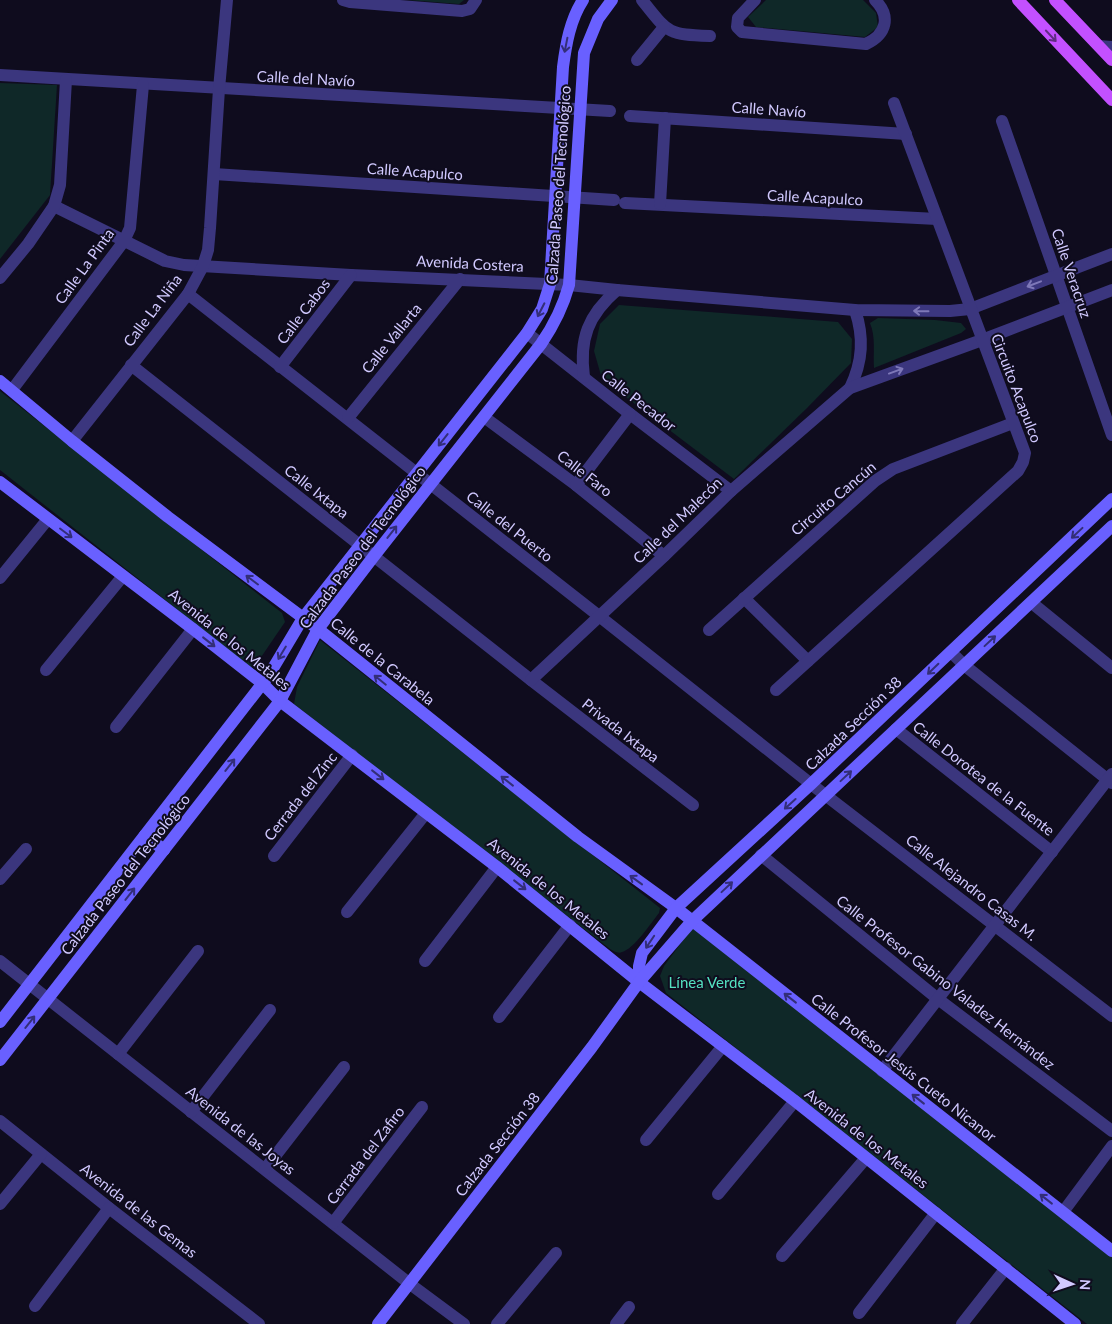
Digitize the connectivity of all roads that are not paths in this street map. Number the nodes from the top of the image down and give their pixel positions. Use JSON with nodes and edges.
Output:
{"nodes":[{"id":1,"x":227,"y":0,"type":"edge"},
{"id":2,"x":343,"y":0,"type":"edge"},
{"id":3,"x":476,"y":0,"type":"edge"},
{"id":4,"x":583,"y":0,"type":"edge"},
{"id":5,"x":612,"y":0,"type":"edge"},
{"id":6,"x":642,"y":0,"type":"edge"},
{"id":7,"x":755,"y":0,"type":"edge"},
{"id":8,"x":874,"y":0,"type":"edge"},
{"id":9,"x":1018,"y":0,"type":"edge"},
{"id":10,"x":1054,"y":0,"type":"edge"},
{"id":11,"x":664,"y":26,"type":"junction"},
{"id":12,"x":710,"y":36,"type":"dead end"},
{"id":13,"x":1106,"y":47,"type":"edge"},
{"id":14,"x":637,"y":60,"type":"dead end"},
{"id":15,"x":1112,"y":60,"type":"edge"},
{"id":16,"x":0,"y":76,"type":"edge"},
{"id":17,"x":66,"y":80,"type":"junction"},
{"id":18,"x":143,"y":85,"type":"junction"},
{"id":19,"x":219,"y":89,"type":"junction"},
{"id":20,"x":1112,"y":100,"type":"edge"},
{"id":21,"x":894,"y":103,"type":"dead end"},
{"id":22,"x":561,"y":108,"type":"junction"},
{"id":23,"x":579,"y":109,"type":"junction"},
{"id":24,"x":610,"y":111,"type":"dead end"},
{"id":25,"x":630,"y":116,"type":"dead end"},
{"id":26,"x":665,"y":118,"type":"junction"},
{"id":27,"x":1002,"y":121,"type":"dead end"},
{"id":28,"x":906,"y":134,"type":"junction"},
{"id":29,"x":214,"y":174,"type":"junction"},
{"id":30,"x":557,"y":196,"type":"junction"},
{"id":31,"x":574,"y":198,"type":"junction"},
{"id":32,"x":660,"y":204,"type":"junction"},
{"id":33,"x":54,"y":206,"type":"junction"},
{"id":34,"x":937,"y":219,"type":"junction"},
{"id":35,"x":124,"y":241,"type":"junction"},
{"id":36,"x":1112,"y":254,"type":"edge"},
{"id":37,"x":203,"y":266,"type":"junction"},
{"id":38,"x":351,"y":275,"type":"junction"},
{"id":39,"x":1056,"y":276,"type":"junction"},
{"id":40,"x":0,"y":278,"type":"edge"},
{"id":41,"x":460,"y":279,"type":"junction"},
{"id":42,"x":550,"y":284,"type":"junction"},
{"id":43,"x":569,"y":285,"type":"junction"},
{"id":44,"x":617,"y":290,"type":"junction"},
{"id":45,"x":1112,"y":290,"type":"edge"},
{"id":46,"x":188,"y":294,"type":"junction"},
{"id":47,"x":1067,"y":307,"type":"junction"},
{"id":48,"x":970,"y":309,"type":"junction"},
{"id":49,"x":855,"y":310,"type":"junction"},
{"id":50,"x":527,"y":333,"type":"junction"},
{"id":51,"x":982,"y":340,"type":"junction"},
{"id":52,"x":541,"y":344,"type":"junction"},
{"id":53,"x":131,"y":365,"type":"junction"},
{"id":54,"x":280,"y":367,"type":"junction"},
{"id":55,"x":584,"y":377,"type":"junction"},
{"id":56,"x":0,"y":381,"type":"edge"},
{"id":57,"x":850,"y":388,"type":"junction"},
{"id":58,"x":12,"y":390,"type":"junction"},
{"id":59,"x":630,"y":414,"type":"junction"},
{"id":60,"x":484,"y":416,"type":"junction"},
{"id":61,"x":348,"y":418,"type":"junction"},
{"id":62,"x":1013,"y":423,"type":"junction"},
{"id":63,"x":1112,"y":435,"type":"edge"},
{"id":64,"x":72,"y":441,"type":"junction"},
{"id":65,"x":417,"y":474,"type":"junction"},
{"id":66,"x":0,"y":482,"type":"edge"},
{"id":67,"x":430,"y":484,"type":"junction"},
{"id":68,"x":576,"y":485,"type":"junction"},
{"id":69,"x":731,"y":491,"type":"junction"},
{"id":70,"x":1111,"y":503,"type":"edge"},
{"id":71,"x":48,"y":519,"type":"junction"},
{"id":72,"x":1112,"y":526,"type":"edge"},
{"id":73,"x":360,"y":545,"type":"junction"},
{"id":74,"x":374,"y":556,"type":"junction"},
{"id":75,"x":664,"y":556,"type":"junction"},
{"id":76,"x":123,"y":576,"type":"junction"},
{"id":77,"x":0,"y":578,"type":"edge"},
{"id":78,"x":744,"y":598,"type":"junction"},
{"id":79,"x":1032,"y":603,"type":"junction"},
{"id":80,"x":599,"y":616,"type":"junction"},
{"id":81,"x":303,"y":618,"type":"junction"},
{"id":82,"x":193,"y":629,"type":"junction"},
{"id":83,"x":318,"y":629,"type":"junction"},
{"id":84,"x":709,"y":630,"type":"dead end"},
{"id":85,"x":951,"y":652,"type":"junction"},
{"id":86,"x":808,"y":661,"type":"junction"},
{"id":87,"x":964,"y":665,"type":"junction"},
{"id":88,"x":1112,"y":668,"type":"edge"},
{"id":89,"x":46,"y":670,"type":"dead end"},
{"id":90,"x":531,"y":680,"type":"junction"},
{"id":91,"x":262,"y":683,"type":"junction"},
{"id":92,"x":776,"y":690,"type":"dead end"},
{"id":93,"x":280,"y":701,"type":"junction"},
{"id":94,"x":116,"y":727,"type":"dead end"},
{"id":95,"x":896,"y":729,"type":"junction"},
{"id":96,"x":352,"y":755,"type":"junction"},
{"id":97,"x":1111,"y":779,"type":"edge"},
{"id":98,"x":811,"y":784,"type":"junction"},
{"id":99,"x":826,"y":795,"type":"junction"},
{"id":100,"x":692,"y":805,"type":"dead end"},
{"id":101,"x":426,"y":813,"type":"junction"},
{"id":102,"x":145,"y":835,"type":"junction"},
{"id":103,"x":26,"y":849,"type":"dead end"},
{"id":104,"x":164,"y":850,"type":"junction"},
{"id":105,"x":1052,"y":852,"type":"junction"},
{"id":106,"x":761,"y":855,"type":"junction"},
{"id":107,"x":274,"y":856,"type":"dead end"},
{"id":108,"x":497,"y":867,"type":"junction"},
{"id":109,"x":0,"y":879,"type":"edge"},
{"id":110,"x":676,"y":908,"type":"junction"},
{"id":111,"x":347,"y":912,"type":"dead end"},
{"id":112,"x":692,"y":921,"type":"junction"},
{"id":113,"x":570,"y":924,"type":"junction"},
{"id":114,"x":995,"y":926,"type":"junction"},
{"id":115,"x":198,"y":951,"type":"dead end"},
{"id":116,"x":0,"y":961,"type":"edge"},
{"id":117,"x":425,"y":961,"type":"dead end"},
{"id":118,"x":639,"y":982,"type":"junction"},
{"id":119,"x":30,"y":985,"type":"junction"},
{"id":120,"x":48,"y":999,"type":"junction"},
{"id":121,"x":938,"y":999,"type":"junction"},
{"id":122,"x":270,"y":1010,"type":"dead end"},
{"id":123,"x":1112,"y":1016,"type":"edge"},
{"id":124,"x":499,"y":1018,"type":"dead end"},
{"id":125,"x":0,"y":1022,"type":"edge"},
{"id":126,"x":723,"y":1046,"type":"junction"},
{"id":127,"x":118,"y":1054,"type":"junction"},
{"id":128,"x":0,"y":1060,"type":"edge"},
{"id":129,"x":344,"y":1067,"type":"dead end"},
{"id":130,"x":882,"y":1071,"type":"junction"},
{"id":131,"x":795,"y":1101,"type":"junction"},
{"id":132,"x":422,"y":1107,"type":"dead end"},
{"id":133,"x":191,"y":1112,"type":"junction"},
{"id":134,"x":0,"y":1121,"type":"edge"},
{"id":135,"x":1112,"y":1131,"type":"edge"},
{"id":136,"x":646,"y":1140,"type":"dead end"},
{"id":137,"x":1112,"y":1146,"type":"edge"},
{"id":138,"x":41,"y":1154,"type":"junction"},
{"id":139,"x":866,"y":1158,"type":"junction"},
{"id":140,"x":265,"y":1169,"type":"junction"},
{"id":141,"x":718,"y":1194,"type":"dead end"},
{"id":142,"x":0,"y":1204,"type":"edge"},
{"id":143,"x":109,"y":1208,"type":"junction"},
{"id":144,"x":1063,"y":1212,"type":"junction"},
{"id":145,"x":936,"y":1213,"type":"junction"},
{"id":146,"x":334,"y":1223,"type":"junction"},
{"id":147,"x":1112,"y":1251,"type":"edge"},
{"id":148,"x":556,"y":1253,"type":"dead end"},
{"id":149,"x":782,"y":1256,"type":"dead end"},
{"id":150,"x":1006,"y":1268,"type":"junction"},
{"id":151,"x":410,"y":1284,"type":"junction"},
{"id":152,"x":35,"y":1306,"type":"dead end"},
{"id":153,"x":629,"y":1307,"type":"dead end"},
{"id":154,"x":859,"y":1314,"type":"dead end"},
{"id":155,"x":259,"y":1324,"type":"edge"},
{"id":156,"x":378,"y":1324,"type":"edge"},
{"id":157,"x":464,"y":1324,"type":"edge"},
{"id":158,"x":498,"y":1324,"type":"edge"},
{"id":159,"x":616,"y":1324,"type":"edge"},
{"id":160,"x":962,"y":1324,"type":"edge"},
{"id":161,"x":1075,"y":1324,"type":"edge"}],
"edges":[{"from":1,"to":19,"type":"street","name":"Calle La Niña"},
{"from":2,"to":3,"type":"street"},
{"from":4,"to":22,"type":"street","name":"Calzada Paseo del Tecnológico","one_way":true},
{"from":5,"to":23,"type":"street","name":"Calzada Paseo del Tecnológico"},
{"from":6,"to":11,"type":"street"},
{"from":7,"to":8,"type":"street"},
{"from":9,"to":20,"type":"main road","one_way":true},
{"from":10,"to":13,"type":"main road"},
{"from":11,"to":12,"type":"street"},
{"from":11,"to":14,"type":"street"},
{"from":13,"to":15,"type":"main road"},
{"from":16,"to":17,"type":"street","name":"Calle del Navío"},
{"from":17,"to":18,"type":"street","name":"Calle del Navío"},
{"from":17,"to":33,"type":"street"},
{"from":18,"to":19,"type":"street","name":"Calle del Navío"},
{"from":18,"to":35,"type":"street","name":"Calle La Pinta"},
{"from":19,"to":22,"type":"street","name":"Calle del Navío"},
{"from":19,"to":29,"type":"street","name":"Calle La Niña"},
{"from":21,"to":28,"type":"street","name":"Circuito Acapulco"},
{"from":22,"to":23,"type":"street","name":"Calle del Navío"},
{"from":22,"to":30,"type":"street","name":"Calzada Paseo del Tecnológico"},
{"from":23,"to":24,"type":"street","name":"Calle del Navío"},
{"from":23,"to":31,"type":"street","name":"Calzada Paseo del Tecnológico"},
{"from":25,"to":26,"type":"street","name":"Calle Navío"},
{"from":26,"to":28,"type":"street","name":"Calle Navío"},
{"from":26,"to":32,"type":"street"},
{"from":27,"to":39,"type":"street","name":"Calle Veracruz"},
{"from":28,"to":34,"type":"street","name":"Circuito Acapulco"},
{"from":29,"to":30,"type":"street","name":"Calle Acapulco"},
{"from":29,"to":37,"type":"street","name":"Calle La Niña"},
{"from":30,"to":31,"type":"street","name":"Calle Acapulco"},
{"from":30,"to":42,"type":"street","name":"Calzada Paseo del Tecnológico"},
{"from":31,"to":32,"type":"street","name":"Calle Acapulco"},
{"from":31,"to":43,"type":"street","name":"Calzada Paseo del Tecnológico"},
{"from":32,"to":34,"type":"street","name":"Calle Acapulco"},
{"from":33,"to":35,"type":"street"},
{"from":33,"to":40,"type":"street"},
{"from":34,"to":48,"type":"street","name":"Circuito Acapulco"},
{"from":35,"to":37,"type":"street"},
{"from":35,"to":58,"type":"street","name":"Calle La Pinta"},
{"from":36,"to":39,"type":"street","name":"Avenida Costera"},
{"from":37,"to":38,"type":"street","name":"Avenida Costera"},
{"from":37,"to":46,"type":"street","name":"Calle La Niña"},
{"from":38,"to":41,"type":"street","name":"Avenida Costera"},
{"from":38,"to":54,"type":"street","name":"Calle Cabos"},
{"from":39,"to":47,"type":"street","name":"Calle Veracruz"},
{"from":39,"to":48,"type":"street","name":"Avenida Costera","one_way":true},
{"from":41,"to":42,"type":"street","name":"Avenida Costera"},
{"from":41,"to":61,"type":"street","name":"Calle Vallarta"},
{"from":42,"to":43,"type":"street","name":"Avenida Costera"},
{"from":42,"to":50,"type":"street","name":"Calzada Paseo del Tecnológico","one_way":true},
{"from":43,"to":44,"type":"street","name":"Avenida Costera"},
{"from":43,"to":52,"type":"street","name":"Calzada Paseo del Tecnológico"},
{"from":44,"to":49,"type":"street","name":"Avenida Costera"},
{"from":44,"to":55,"type":"street"},
{"from":45,"to":47,"type":"street"},
{"from":46,"to":53,"type":"street","name":"Calle La Niña"},
{"from":46,"to":54,"type":"street","name":"Calle del Puerto"},
{"from":47,"to":51,"type":"street"},
{"from":47,"to":63,"type":"street","name":"Calle Veracruz"},
{"from":48,"to":49,"type":"street","name":"Avenida Costera","one_way":true},
{"from":48,"to":51,"type":"street","name":"Circuito Acapulco"},
{"from":49,"to":57,"type":"street"},
{"from":50,"to":52,"type":"street","name":"Calle Pecador"},
{"from":50,"to":65,"type":"street","name":"Calzada Paseo del Tecnológico","one_way":true},
{"from":57,"to":51,"type":"street","one_way":true},
{"from":51,"to":62,"type":"street","name":"Circuito Acapulco"},
{"from":52,"to":55,"type":"street","name":"Calle Pecador"},
{"from":52,"to":60,"type":"street","name":"Calzada Paseo del Tecnológico"},
{"from":53,"to":64,"type":"street","name":"Calle La Niña"},
{"from":53,"to":73,"type":"street","name":"Calle Ixtapa"},
{"from":54,"to":61,"type":"street","name":"Calle del Puerto"},
{"from":55,"to":59,"type":"street","name":"Calle Pecador"},
{"from":56,"to":58,"type":"street","name":"Calle de la Carabela"},
{"from":57,"to":69,"type":"street","name":"Calle del Malecón"},
{"from":58,"to":64,"type":"street","name":"Calle de la Carabela"},
{"from":59,"to":68,"type":"street"},
{"from":59,"to":69,"type":"street","name":"Calle Pecador"},
{"from":60,"to":67,"type":"street","name":"Calzada Paseo del Tecnológico"},
{"from":60,"to":68,"type":"street","name":"Calle Faro"},
{"from":61,"to":65,"type":"street","name":"Calle del Puerto"},
{"from":62,"to":78,"type":"street","name":"Circuito Cancún"},
{"from":62,"to":86,"type":"street","name":"Circuito Acapulco"},
{"from":81,"to":64,"type":"street","name":"Calle de la Carabela","one_way":true},
{"from":65,"to":67,"type":"street","name":"Calle del Puerto"},
{"from":65,"to":73,"type":"street","name":"Calzada Paseo del Tecnológico"},
{"from":66,"to":71,"type":"street","name":"Avenida de los Metales"},
{"from":74,"to":67,"type":"street","name":"Calzada Paseo del Tecnológico","one_way":true},
{"from":67,"to":80,"type":"street","name":"Calle del Puerto"},
{"from":68,"to":75,"type":"street","name":"Calle Faro"},
{"from":69,"to":75,"type":"street","name":"Calle del Malecón"},
{"from":70,"to":85,"type":"street","name":"Calzada Sección 38","one_way":true},
{"from":71,"to":76,"type":"street","name":"Avenida de los Metales","one_way":true},
{"from":71,"to":77,"type":"street"},
{"from":72,"to":79,"type":"street","name":"Calzada Sección 38"},
{"from":73,"to":74,"type":"street","name":"Calle Ixtapa"},
{"from":73,"to":81,"type":"street","name":"Calzada Paseo del Tecnológico"},
{"from":74,"to":83,"type":"street","name":"Calzada Paseo del Tecnológico"},
{"from":74,"to":90,"type":"street","name":"Calle Ixtapa"},
{"from":75,"to":80,"type":"street","name":"Calle del Malecón"},
{"from":76,"to":82,"type":"street","name":"Avenida de los Metales"},
{"from":76,"to":89,"type":"street"},
{"from":78,"to":84,"type":"street","name":"Circuito Cancún"},
{"from":78,"to":86,"type":"street"},
{"from":87,"to":79,"type":"street","name":"Calzada Sección 38","one_way":true},
{"from":79,"to":88,"type":"street"},
{"from":80,"to":90,"type":"street","name":"Calle del Malecón"},
{"from":80,"to":98,"type":"street","name":"Calle del Puerto"},
{"from":81,"to":83,"type":"street","name":"Calle de la Carabela"},
{"from":81,"to":91,"type":"street","name":"Calzada Paseo del Tecnológico","one_way":true},
{"from":82,"to":91,"type":"street","name":"Avenida de los Metales","one_way":true},
{"from":82,"to":94,"type":"street"},
{"from":83,"to":93,"type":"street","name":"Calzada Paseo del Tecnológico"},
{"from":110,"to":83,"type":"street","name":"Calle de la Carabela","one_way":true},
{"from":85,"to":87,"type":"street"},
{"from":85,"to":98,"type":"street","name":"Calzada Sección 38","one_way":true},
{"from":86,"to":92,"type":"street"},
{"from":87,"to":95,"type":"street","name":"Calzada Sección 38"},
{"from":87,"to":97,"type":"street"},
{"from":90,"to":100,"type":"street","name":"Privada Ixtapa"},
{"from":91,"to":93,"type":"street","name":"Avenida de los Metales"},
{"from":91,"to":102,"type":"street","name":"Calzada Paseo del Tecnológico"},
{"from":93,"to":96,"type":"street","name":"Avenida de los Metales"},
{"from":104,"to":93,"type":"street","name":"Calzada Paseo del Tecnológico","one_way":true},
{"from":99,"to":95,"type":"street","name":"Calzada Sección 38","one_way":true},
{"from":95,"to":105,"type":"street","name":"Calle Dorotea de la Fuente"},
{"from":96,"to":101,"type":"street","name":"Avenida de los Metales","one_way":true},
{"from":96,"to":107,"type":"street","name":"Cerrada del Zinc"},
{"from":97,"to":105,"type":"street"},
{"from":98,"to":99,"type":"street","name":"Calle Alejandro Casas M."},
{"from":98,"to":110,"type":"street","name":"Calzada Sección 38","one_way":true},
{"from":99,"to":106,"type":"street","name":"Calzada Sección 38"},
{"from":99,"to":114,"type":"street","name":"Calle Alejandro Casas M."},
{"from":101,"to":108,"type":"street","name":"Avenida de los Metales"},
{"from":101,"to":111,"type":"street"},
{"from":102,"to":104,"type":"street"},
{"from":102,"to":119,"type":"street","name":"Calzada Paseo del Tecnológico"},
{"from":103,"to":109,"type":"street"},
{"from":120,"to":104,"type":"street","name":"Calzada Paseo del Tecnológico","one_way":true},
{"from":105,"to":114,"type":"street"},
{"from":112,"to":106,"type":"street","name":"Calzada Sección 38","one_way":true},
{"from":106,"to":121,"type":"street","name":"Calle Profesor Gabino Valadez Hernández"},
{"from":108,"to":113,"type":"street","name":"Avenida de los Metales","one_way":true},
{"from":108,"to":117,"type":"street"},
{"from":110,"to":112,"type":"street","name":"Calle Profesor Jesús Cueto Nicanor"},
{"from":110,"to":118,"type":"street","name":"Calzada Sección 38","one_way":true},
{"from":112,"to":118,"type":"street","name":"Calzada Sección 38"},
{"from":130,"to":112,"type":"street","name":"Calle Profesor Jesús Cueto Nicanor","one_way":true},
{"from":113,"to":118,"type":"street","name":"Avenida de los Metales"},
{"from":113,"to":124,"type":"street"},
{"from":114,"to":121,"type":"street"},
{"from":114,"to":123,"type":"street","name":"Calle Alejandro Casas M."},
{"from":115,"to":127,"type":"street"},
{"from":116,"to":119,"type":"street","name":"Avenida de las Joyas"},
{"from":118,"to":126,"type":"street","name":"Avenida de los Metales"},
{"from":118,"to":151,"type":"street","name":"Calzada Sección 38"},
{"from":119,"to":120,"type":"street","name":"Avenida de las Joyas"},
{"from":119,"to":125,"type":"street","name":"Calzada Paseo del Tecnológico"},
{"from":120,"to":127,"type":"street","name":"Avenida de las Joyas"},
{"from":128,"to":120,"type":"street","name":"Calzada Paseo del Tecnológico","one_way":true},
{"from":121,"to":130,"type":"street"},
{"from":121,"to":135,"type":"street","name":"Calle Profesor Gabino Valadez Hernández"},
{"from":122,"to":133,"type":"street"},
{"from":126,"to":131,"type":"street","name":"Avenida de los Metales"},
{"from":126,"to":136,"type":"street"},
{"from":127,"to":133,"type":"street","name":"Avenida de las Joyas"},
{"from":129,"to":140,"type":"street"},
{"from":144,"to":130,"type":"street","name":"Calle Profesor Jesús Cueto Nicanor","one_way":true},
{"from":131,"to":139,"type":"street","name":"Avenida de los Metales"},
{"from":131,"to":141,"type":"street"},
{"from":132,"to":146,"type":"street","name":"Cerrada del Zafiro"},
{"from":133,"to":140,"type":"street","name":"Avenida de las Joyas"},
{"from":134,"to":138,"type":"street","name":"Avenida de las Gemas"},
{"from":137,"to":144,"type":"street"},
{"from":138,"to":142,"type":"street"},
{"from":138,"to":143,"type":"street","name":"Avenida de las Gemas"},
{"from":139,"to":145,"type":"street","name":"Avenida de los Metales"},
{"from":139,"to":149,"type":"street"},
{"from":140,"to":146,"type":"street","name":"Avenida de las Joyas"},
{"from":143,"to":152,"type":"street"},
{"from":143,"to":155,"type":"street","name":"Avenida de las Gemas"},
{"from":144,"to":147,"type":"street","name":"Calle Profesor Jesús Cueto Nicanor"},
{"from":145,"to":150,"type":"street","name":"Avenida de los Metales"},
{"from":145,"to":154,"type":"street"},
{"from":146,"to":151,"type":"street","name":"Avenida de las Joyas"},
{"from":148,"to":158,"type":"street"},
{"from":150,"to":160,"type":"street"},
{"from":150,"to":161,"type":"street","name":"Avenida de los Metales"},
{"from":151,"to":156,"type":"street","name":"Calzada Sección 38"},
{"from":151,"to":157,"type":"street","name":"Avenida de las Joyas"},
{"from":153,"to":159,"type":"street"}]}
